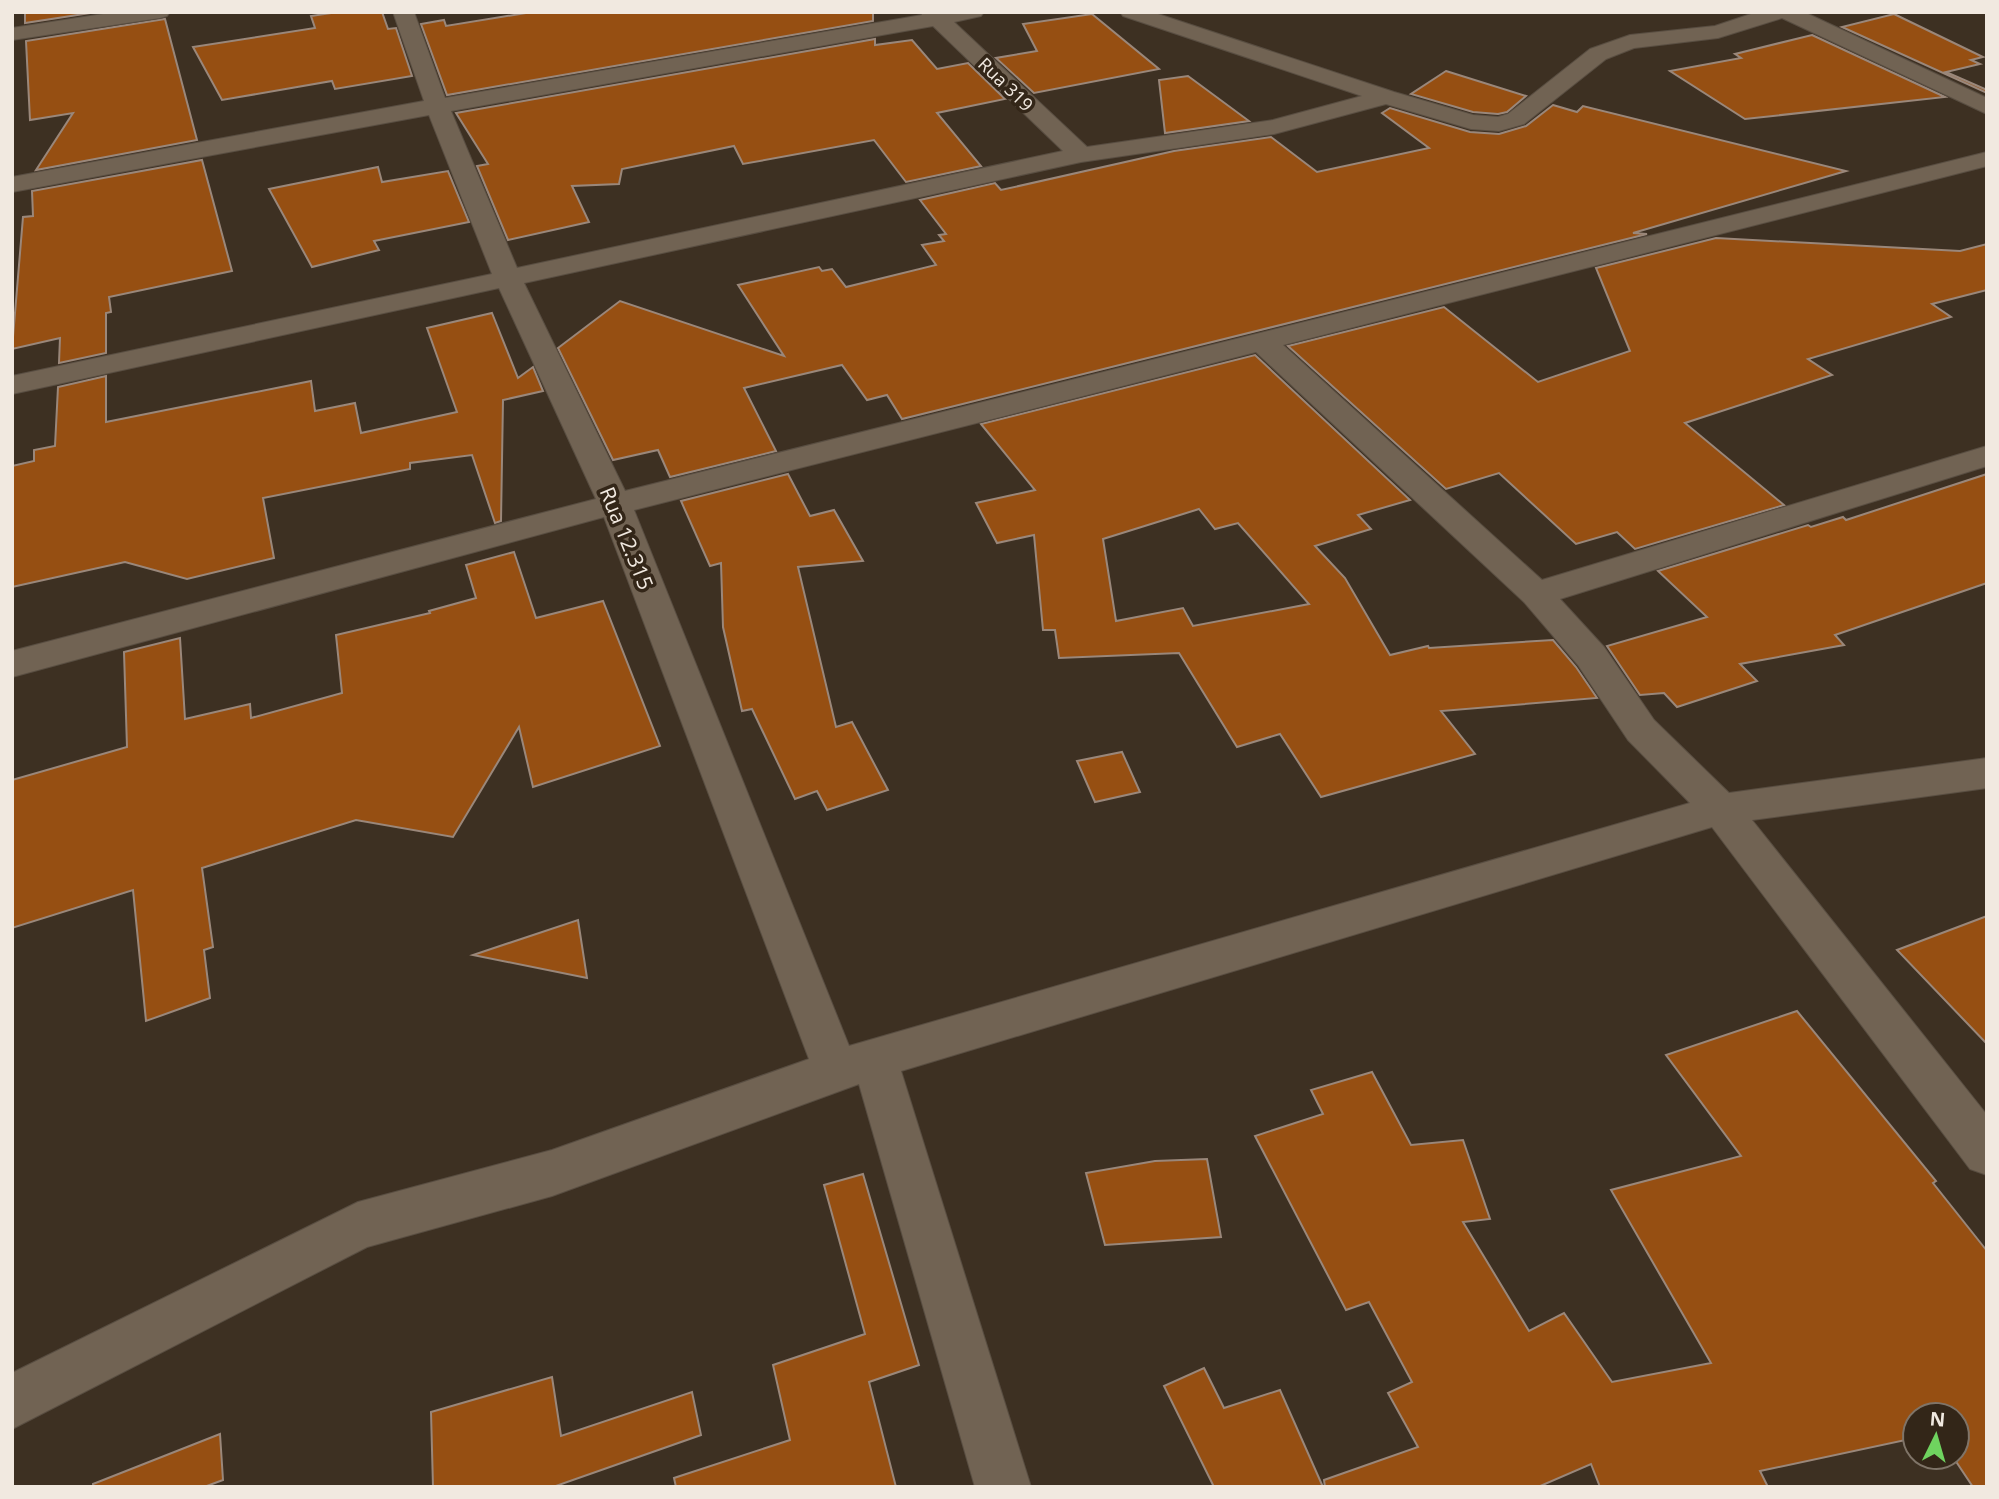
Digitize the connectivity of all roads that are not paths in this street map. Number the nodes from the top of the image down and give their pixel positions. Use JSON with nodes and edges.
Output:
{"nodes":[{"id":1,"x":160,"y":12,"type":"edge"},
{"id":2,"x":403,"y":12,"type":"edge"},
{"id":3,"x":975,"y":12,"type":"edge"},
{"id":4,"x":1130,"y":12,"type":"edge"},
{"id":5,"x":1779,"y":12,"type":"edge"},
{"id":6,"x":1787,"y":12,"type":"edge"},
{"id":7,"x":934,"y":15,"type":"edge"},
{"id":8,"x":12,"y":34,"type":"edge"},
{"id":9,"x":1386,"y":97,"type":"junction"},
{"id":10,"x":437,"y":106,"type":"junction"},
{"id":11,"x":1987,"y":107,"type":"edge"},
{"id":12,"x":1081,"y":155,"type":"junction"},
{"id":13,"x":1987,"y":159,"type":"edge"},
{"id":14,"x":12,"y":186,"type":"edge"},
{"id":15,"x":508,"y":277,"type":"junction"},
{"id":16,"x":1264,"y":343,"type":"junction"},
{"id":17,"x":12,"y":385,"type":"edge"},
{"id":18,"x":1987,"y":456,"type":"edge"},
{"id":19,"x":615,"y":504,"type":"junction"},
{"id":20,"x":1536,"y":594,"type":"junction"},
{"id":21,"x":12,"y":664,"type":"edge"},
{"id":22,"x":1987,"y":773,"type":"edge"},
{"id":23,"x":1721,"y":809,"type":"junction"},
{"id":24,"x":856,"y":1065,"type":"junction"},
{"id":25,"x":1987,"y":1153,"type":"edge"},
{"id":26,"x":12,"y":1402,"type":"edge"},
{"id":27,"x":1003,"y":1487,"type":"edge"}],
"edges":[{"from":1,"to":8,"type":"street"},
{"from":2,"to":10,"type":"street","name":"Rua 12.315"},
{"from":3,"to":7,"type":"street"},
{"from":4,"to":9,"type":"street"},
{"from":5,"to":9,"type":"street"},
{"from":6,"to":11,"type":"street"},
{"from":7,"to":10,"type":"street"},
{"from":7,"to":12,"type":"street","name":"Rua 319"},
{"from":9,"to":12,"type":"street"},
{"from":10,"to":14,"type":"street"},
{"from":10,"to":15,"type":"street","name":"Rua 12.315"},
{"from":12,"to":15,"type":"street"},
{"from":13,"to":16,"type":"street"},
{"from":15,"to":17,"type":"street"},
{"from":15,"to":19,"type":"street","name":"Rua 12.315"},
{"from":16,"to":19,"type":"street"},
{"from":16,"to":20,"type":"street"},
{"from":18,"to":20,"type":"street"},
{"from":19,"to":21,"type":"street"},
{"from":19,"to":24,"type":"street","name":"Rua 12.315"},
{"from":20,"to":23,"type":"street"},
{"from":22,"to":23,"type":"street"},
{"from":23,"to":24,"type":"street"},
{"from":23,"to":25,"type":"street"},
{"from":24,"to":26,"type":"street"},
{"from":24,"to":27,"type":"street","name":"Rua 12.315"}]}
